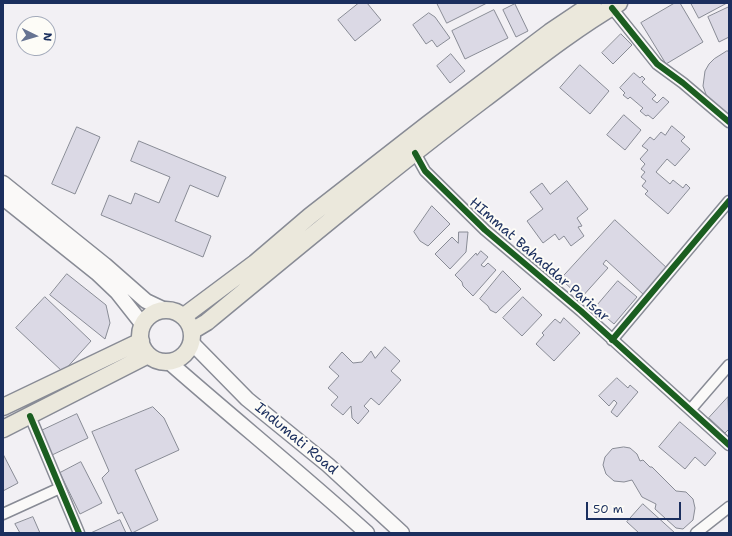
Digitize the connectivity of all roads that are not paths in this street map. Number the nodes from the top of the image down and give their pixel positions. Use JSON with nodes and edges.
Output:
{"nodes":[{"id":1,"x":593,"y":3,"type":"edge"},
{"id":2,"x":615,"y":5,"type":"edge"},
{"id":3,"x":729,"y":122,"type":"edge"},
{"id":4,"x":415,"y":153,"type":"junction"},
{"id":5,"x":3,"y":183,"type":"edge"},
{"id":6,"x":3,"y":198,"type":"edge"},
{"id":7,"x":729,"y":201,"type":"edge"},
{"id":8,"x":165,"y":310,"type":"junction"},
{"id":9,"x":184,"y":316,"type":"junction"},
{"id":10,"x":143,"y":325,"type":"junction"},
{"id":11,"x":192,"y":336,"type":"junction"},
{"id":12,"x":612,"y":340,"type":"junction"},
{"id":13,"x":145,"y":348,"type":"junction"},
{"id":14,"x":169,"y":362,"type":"junction"},
{"id":15,"x":729,"y":365,"type":"edge"},
{"id":16,"x":3,"y":407,"type":"edge"},
{"id":17,"x":691,"y":409,"type":"junction"},
{"id":18,"x":30,"y":416,"type":"junction"},
{"id":19,"x":3,"y":429,"type":"edge"},
{"id":20,"x":729,"y":445,"type":"edge"},
{"id":21,"x":60,"y":488,"type":"junction"},
{"id":22,"x":729,"y":507,"type":"edge"},
{"id":23,"x":3,"y":514,"type":"edge"},
{"id":24,"x":79,"y":533,"type":"edge"},
{"id":25,"x":367,"y":533,"type":"edge"},
{"id":26,"x":402,"y":533,"type":"edge"},
{"id":27,"x":696,"y":533,"type":"edge"}],
"edges":[{"from":1,"to":9,"type":"main road"},
{"from":2,"to":3,"type":"street"},
{"from":2,"to":4,"type":"main road"},
{"from":4,"to":11,"type":"main road"},
{"from":4,"to":12,"type":"street","name":"HImmat Bahaddar Parisar"},
{"from":5,"to":8,"type":"main road"},
{"from":6,"to":10,"type":"main road"},
{"from":7,"to":12,"type":"street"},
{"from":8,"to":9,"type":"main road"},
{"from":8,"to":10,"type":"main road"},
{"from":9,"to":11,"type":"main road"},
{"from":10,"to":13,"type":"main road"},
{"from":11,"to":14,"type":"main road"},
{"from":11,"to":26,"type":"main road","name":"Indumati Road"},
{"from":12,"to":17,"type":"street","name":"HImmat Bahaddar Parisar"},
{"from":13,"to":14,"type":"main road"},
{"from":13,"to":16,"type":"main road"},
{"from":13,"to":18,"type":"main road"},
{"from":14,"to":25,"type":"main road","name":"Indumati Road"},
{"from":15,"to":17,"type":"street"},
{"from":17,"to":20,"type":"street","name":"HImmat Bahaddar Parisar"},
{"from":18,"to":19,"type":"main road"},
{"from":18,"to":21,"type":"street"},
{"from":21,"to":23,"type":"street"},
{"from":21,"to":24,"type":"street"},
{"from":22,"to":27,"type":"street"}]}
